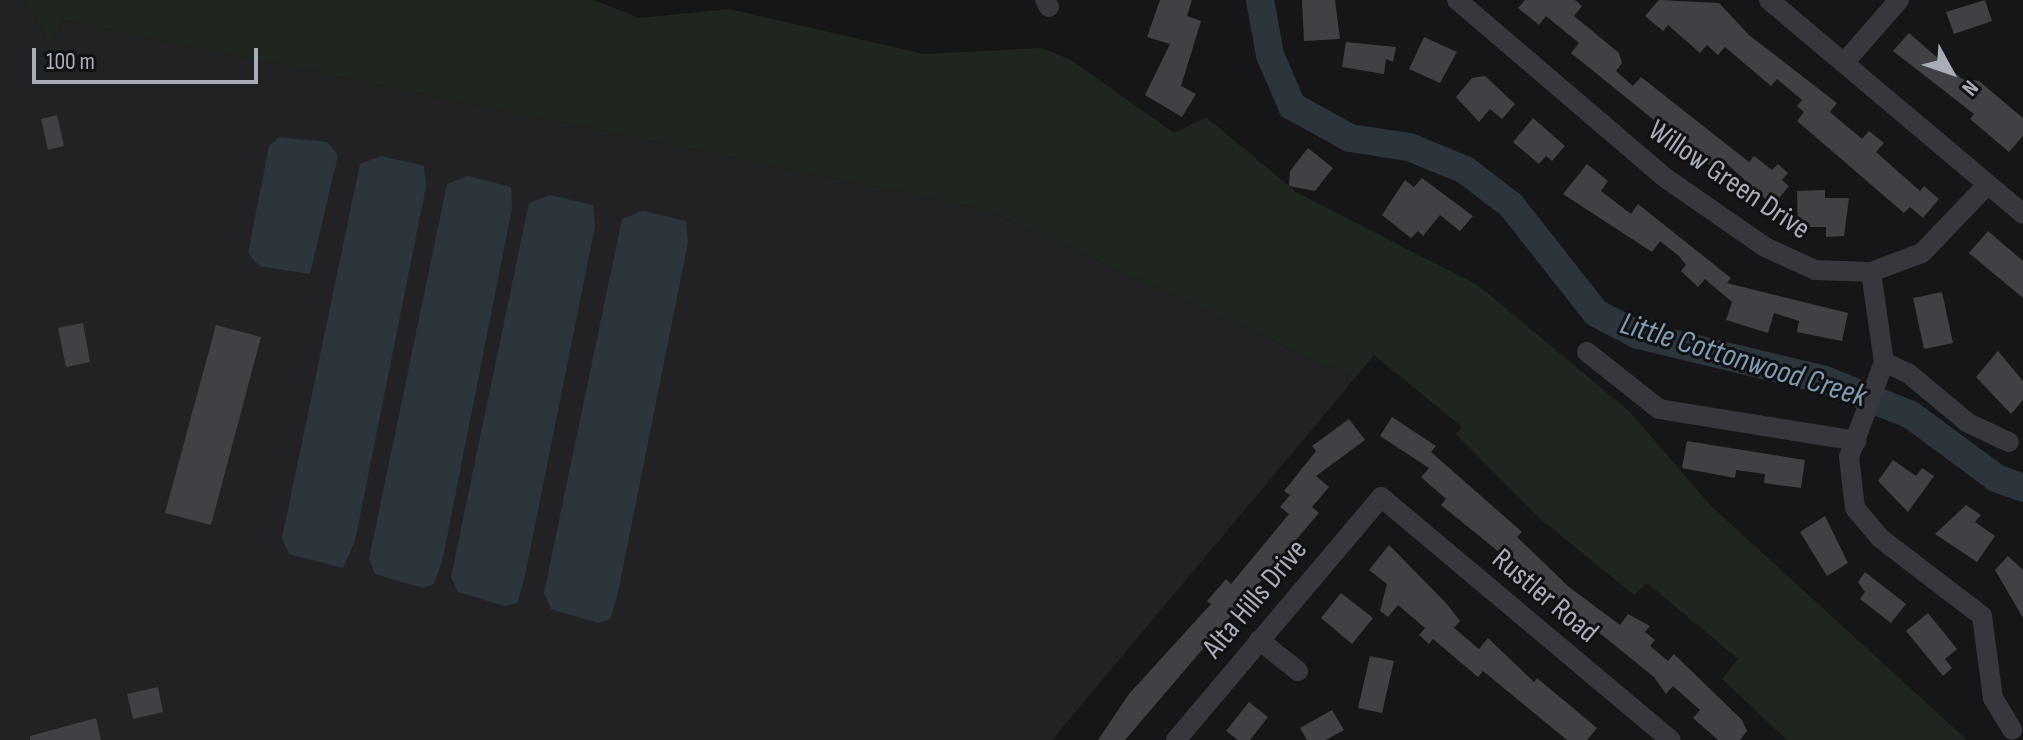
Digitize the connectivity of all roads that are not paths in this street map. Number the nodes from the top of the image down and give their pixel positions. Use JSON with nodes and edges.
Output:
{"nodes":[{"id":1,"x":1457,"y":0,"type":"edge"},
{"id":2,"x":1769,"y":0,"type":"edge"},
{"id":3,"x":1899,"y":0,"type":"edge"},
{"id":4,"x":1844,"y":63,"type":"junction"},
{"id":5,"x":1988,"y":184,"type":"junction"},
{"id":6,"x":2023,"y":214,"type":"edge"},
{"id":7,"x":1871,"y":272,"type":"junction"},
{"id":8,"x":1587,"y":352,"type":"dead end"},
{"id":9,"x":1883,"y":369,"type":"junction"},
{"id":10,"x":1856,"y":441,"type":"junction"},
{"id":11,"x":2009,"y":442,"type":"dead end"},
{"id":12,"x":1381,"y":497,"type":"joint"},
{"id":13,"x":1259,"y":640,"type":"junction"},
{"id":14,"x":1298,"y":671,"type":"dead end"},
{"id":15,"x":2012,"y":730,"type":"dead end"},
{"id":16,"x":1176,"y":740,"type":"edge"},
{"id":17,"x":1671,"y":740,"type":"edge"}],
"edges":[{"from":1,"to":7,"type":"street","name":"Willow Green Drive"},
{"from":2,"to":4,"type":"street"},
{"from":3,"to":4,"type":"street"},
{"from":4,"to":5,"type":"street"},
{"from":5,"to":6,"type":"street"},
{"from":5,"to":7,"type":"street","name":"Willow Green Drive"},
{"from":7,"to":9,"type":"street"},
{"from":8,"to":10,"type":"street"},
{"from":9,"to":10,"type":"street"},
{"from":9,"to":11,"type":"street"},
{"from":10,"to":15,"type":"street"},
{"from":12,"to":13,"type":"street","name":"Alta Hills Drive"},
{"from":12,"to":17,"type":"street","name":"Rustler Road"},
{"from":13,"to":14,"type":"street"},
{"from":13,"to":16,"type":"street","name":"Alta Hills Drive"}]}
